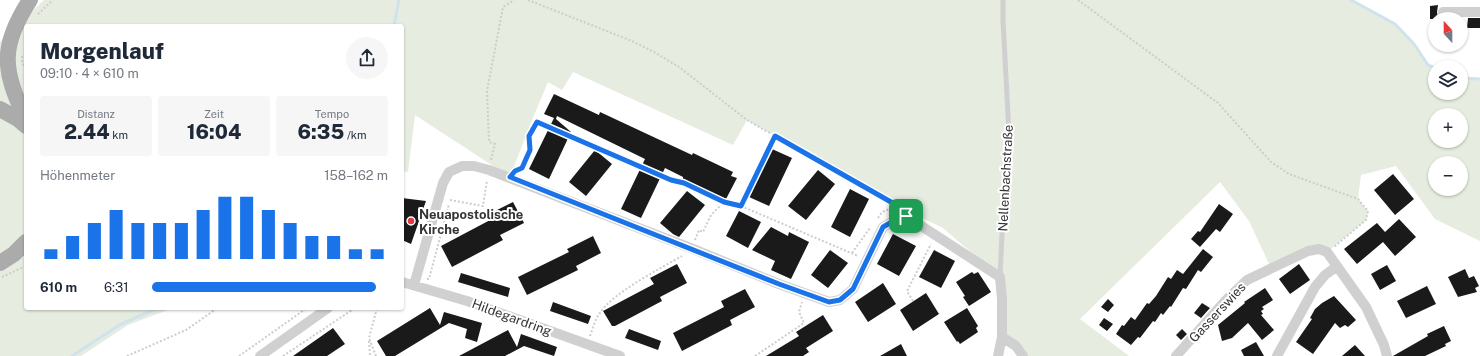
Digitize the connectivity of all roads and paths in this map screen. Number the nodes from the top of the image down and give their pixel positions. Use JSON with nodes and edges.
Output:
{"nodes":[{"id":1,"x":25,"y":0,"type":"edge"},
{"id":2,"x":30,"y":0,"type":"edge"},
{"id":3,"x":53,"y":0,"type":"edge"},
{"id":4,"x":514,"y":0,"type":"edge"},
{"id":5,"x":528,"y":0,"type":"edge"},
{"id":6,"x":1003,"y":0,"type":"edge"},
{"id":7,"x":1078,"y":0,"type":"edge"},
{"id":8,"x":1468,"y":12,"type":"edge"},
{"id":9,"x":1480,"y":12,"type":"edge"},
{"id":10,"x":34,"y":18,"type":"dead end"},
{"id":11,"x":0,"y":23,"type":"edge"},
{"id":12,"x":22,"y":54,"type":"dead end"},
{"id":13,"x":24,"y":66,"type":"edge"},
{"id":14,"x":0,"y":88,"type":"edge"},
{"id":15,"x":0,"y":101,"type":"edge"},
{"id":16,"x":0,"y":109,"type":"edge"},
{"id":17,"x":24,"y":120,"type":"edge"},
{"id":18,"x":775,"y":136,"type":"junction"},
{"id":19,"x":489,"y":170,"type":"junction"},
{"id":20,"x":510,"y":177,"type":"junction"},
{"id":21,"x":450,"y":200,"type":"dead end"},
{"id":22,"x":724,"y":202,"type":"junction"},
{"id":23,"x":741,"y":206,"type":"junction"},
{"id":24,"x":906,"y":216,"type":"junction"},
{"id":25,"x":937,"y":235,"type":"junction"},
{"id":26,"x":695,"y":238,"type":"dead end"},
{"id":27,"x":24,"y":244,"type":"edge"},
{"id":28,"x":693,"y":249,"type":"junction"},
{"id":29,"x":1327,"y":252,"type":"junction"},
{"id":30,"x":852,"y":253,"type":"dead end"},
{"id":31,"x":0,"y":263,"type":"edge"},
{"id":32,"x":24,"y":267,"type":"edge"},
{"id":33,"x":1336,"y":267,"type":"junction"},
{"id":34,"x":0,"y":277,"type":"edge"},
{"id":35,"x":1000,"y":277,"type":"junction"},
{"id":36,"x":404,"y":282,"type":"edge"},
{"id":37,"x":414,"y":285,"type":"junction"},
{"id":38,"x":913,"y":301,"type":"dead end"},
{"id":39,"x":215,"y":310,"type":"edge"},
{"id":40,"x":304,"y":310,"type":"edge"},
{"id":41,"x":325,"y":310,"type":"edge"},
{"id":42,"x":352,"y":310,"type":"edge"},
{"id":43,"x":376,"y":310,"type":"edge"},
{"id":44,"x":799,"y":312,"type":"dead end"},
{"id":45,"x":1002,"y":337,"type":"junction"},
{"id":46,"x":369,"y":338,"type":"junction"},
{"id":47,"x":587,"y":344,"type":"junction"},
{"id":48,"x":127,"y":356,"type":"edge"},
{"id":49,"x":239,"y":356,"type":"edge"},
{"id":50,"x":260,"y":356,"type":"edge"},
{"id":51,"x":282,"y":356,"type":"edge"},
{"id":52,"x":370,"y":356,"type":"edge"},
{"id":53,"x":376,"y":356,"type":"edge"},
{"id":54,"x":620,"y":356,"type":"edge"},
{"id":55,"x":755,"y":356,"type":"edge"},
{"id":56,"x":998,"y":356,"type":"edge"},
{"id":57,"x":1023,"y":356,"type":"edge"},
{"id":58,"x":1176,"y":356,"type":"edge"},
{"id":59,"x":1277,"y":356,"type":"edge"},
{"id":60,"x":1387,"y":356,"type":"edge"}],
"edges":[{"from":1,"to":11,"type":"main road"},
{"from":2,"to":17,"type":"main road"},
{"from":3,"to":10,"type":"path"},
{"from":4,"to":19,"type":"path"},
{"from":5,"to":18,"type":"path"},
{"from":6,"to":35,"type":"lane","name":"Nellenbachstraße"},
{"from":7,"to":29,"type":"path"},
{"from":8,"to":9,"type":"street"},
{"from":12,"to":13,"type":"path"},
{"from":14,"to":17,"type":"main road"},
{"from":15,"to":17,"type":"main road"},
{"from":16,"to":17,"type":"main road"},
{"from":18,"to":23,"type":"path"},
{"from":18,"to":24,"type":"path"},
{"from":19,"to":20,"type":"street"},
{"from":19,"to":21,"type":"path"},
{"from":19,"to":37,"type":"street"},
{"from":20,"to":22,"type":"path"},
{"from":20,"to":28,"type":"street"},
{"from":22,"to":23,"type":"path"},
{"from":22,"to":26,"type":"path"},
{"from":23,"to":30,"type":"path"},
{"from":24,"to":25,"type":"street"},
{"from":24,"to":28,"type":"street"},
{"from":25,"to":35,"type":"street"},
{"from":25,"to":38,"type":"path"},
{"from":27,"to":31,"type":"main road"},
{"from":28,"to":47,"type":"path"},
{"from":29,"to":33,"type":"street"},
{"from":29,"to":58,"type":"street","name":"Gasserswies"},
{"from":32,"to":34,"type":"path"},
{"from":33,"to":59,"type":"street"},
{"from":33,"to":60,"type":"street"},
{"from":35,"to":45,"type":"street","name":"Nellenbachstraße"},
{"from":36,"to":37,"type":"street","name":"Hildegardring"},
{"from":37,"to":47,"type":"street","name":"Hildegardring"},
{"from":39,"to":48,"type":"path"},
{"from":40,"to":49,"type":"path"},
{"from":41,"to":50,"type":"street"},
{"from":42,"to":51,"type":"path"},
{"from":43,"to":46,"type":"path"},
{"from":44,"to":55,"type":"path"},
{"from":45,"to":56,"type":"street","name":"Nellenbachstraße"},
{"from":45,"to":57,"type":"street"},
{"from":46,"to":52,"type":"path"},
{"from":46,"to":53,"type":"path"},
{"from":47,"to":54,"type":"street","name":"Hildegardring"}]}
